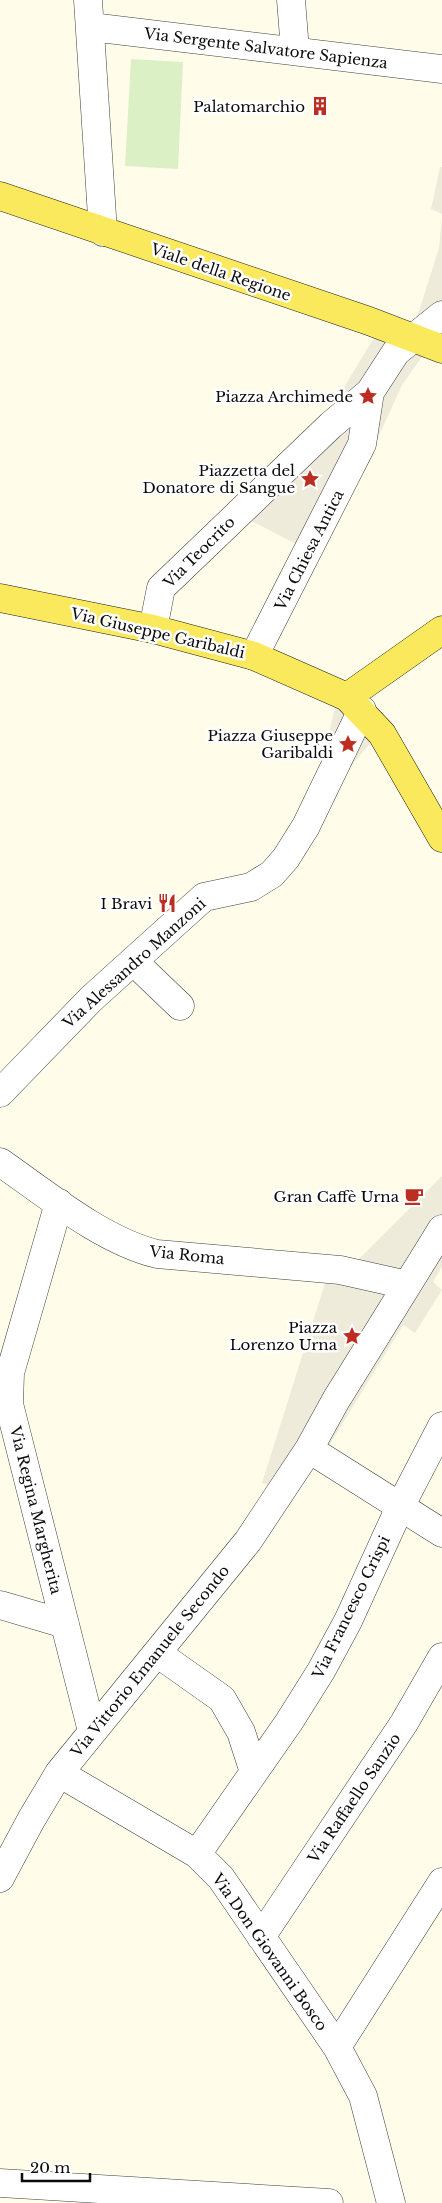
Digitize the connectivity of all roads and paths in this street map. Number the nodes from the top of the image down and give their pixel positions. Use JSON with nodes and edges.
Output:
{"nodes":[{"id":1,"x":88,"y":0,"type":"edge"},
{"id":2,"x":291,"y":0,"type":"edge"},
{"id":3,"x":90,"y":27,"type":"junction"},
{"id":4,"x":295,"y":50,"type":"junction"},
{"id":5,"x":442,"y":69,"type":"edge"},
{"id":6,"x":0,"y":196,"type":"edge"},
{"id":7,"x":103,"y":232,"type":"junction"},
{"id":8,"x":442,"y":315,"type":"edge"},
{"id":9,"x":414,"y":338,"type":"junction"},
{"id":10,"x":442,"y":349,"type":"edge"},
{"id":11,"x":370,"y":392,"type":"junction"},
{"id":12,"x":0,"y":598,"type":"edge"},
{"id":13,"x":153,"y":629,"type":"junction"},
{"id":14,"x":442,"y":630,"type":"edge"},
{"id":15,"x":254,"y":656,"type":"junction"},
{"id":16,"x":354,"y":704,"type":"junction"},
{"id":17,"x":442,"y":838,"type":"edge"},
{"id":18,"x":133,"y":961,"type":"junction"},
{"id":19,"x":180,"y":1006,"type":"dead end"},
{"id":20,"x":0,"y":1093,"type":"edge"},
{"id":21,"x":0,"y":1162,"type":"edge"},
{"id":22,"x":59,"y":1203,"type":"junction"},
{"id":23,"x":442,"y":1230,"type":"edge"},
{"id":24,"x":407,"y":1285,"type":"junction"},
{"id":25,"x":5,"y":1374,"type":"edge"},
{"id":26,"x":442,"y":1426,"type":"edge"},
{"id":27,"x":309,"y":1449,"type":"junction"},
{"id":28,"x":400,"y":1507,"type":"junction"},
{"id":29,"x":442,"y":1533,"type":"edge"},
{"id":30,"x":0,"y":1606,"type":"edge"},
{"id":31,"x":65,"y":1624,"type":"junction"},
{"id":32,"x":157,"y":1652,"type":"junction"},
{"id":33,"x":442,"y":1657,"type":"edge"},
{"id":34,"x":92,"y":1730,"type":"junction"},
{"id":35,"x":254,"y":1772,"type":"junction"},
{"id":36,"x":59,"y":1773,"type":"junction"},
{"id":37,"x":197,"y":1854,"type":"junction"},
{"id":38,"x":1,"y":1874,"type":"edge"},
{"id":39,"x":442,"y":1882,"type":"edge"},
{"id":40,"x":261,"y":1937,"type":"junction"},
{"id":41,"x":337,"y":2047,"type":"junction"},
{"id":42,"x":0,"y":2182,"type":"edge"},
{"id":43,"x":146,"y":2197,"type":"edge"},
{"id":44,"x":329,"y":2203,"type":"edge"},
{"id":45,"x":392,"y":2203,"type":"edge"}],
"edges":[{"from":1,"to":3,"type":"street"},
{"from":2,"to":4,"type":"street"},
{"from":3,"to":4,"type":"street","name":"Via Sergente Salvatore Sapienza"},
{"from":3,"to":7,"type":"street"},
{"from":4,"to":5,"type":"street","name":"Via Sergente Salvatore Sapienza"},
{"from":6,"to":7,"type":"main road","name":"Viale della Regione"},
{"from":7,"to":9,"type":"main road","name":"Viale della Regione"},
{"from":8,"to":9,"type":"street"},
{"from":9,"to":10,"type":"main road","name":"Viale della Regione"},
{"from":9,"to":11,"type":"street"},
{"from":11,"to":13,"type":"street","name":"Via Teocrito"},
{"from":11,"to":15,"type":"street","name":"Via Chiesa Antica"},
{"from":12,"to":13,"type":"main road","name":"Via Giuseppe Garibaldi"},
{"from":13,"to":15,"type":"main road","name":"Via Giuseppe Garibaldi"},
{"from":14,"to":16,"type":"main road"},
{"from":15,"to":16,"type":"main road","name":"Via Giuseppe Garibaldi"},
{"from":16,"to":17,"type":"main road","name":"Via Giuseppe Garibaldi"},
{"from":16,"to":18,"type":"street","name":"Via Alessandro Manzoni"},
{"from":18,"to":19,"type":"street"},
{"from":18,"to":20,"type":"street","name":"Via Alessandro Manzoni"},
{"from":21,"to":22,"type":"street","name":"Via Roma"},
{"from":22,"to":24,"type":"street","name":"Via Roma"},
{"from":22,"to":25,"type":"street","name":"Via Regina Margherita"},
{"from":23,"to":24,"type":"street","name":"Via Vittorio Emanuele Secondo"},
{"from":24,"to":27,"type":"street","name":"Via Vittorio Emanuele Secondo"},
{"from":25,"to":31,"type":"street","name":"Via Regina Margherita"},
{"from":26,"to":28,"type":"street","name":"Via Francesco Crispi"},
{"from":27,"to":28,"type":"street"},
{"from":27,"to":32,"type":"street","name":"Via Vittorio Emanuele Secondo"},
{"from":28,"to":29,"type":"street"},
{"from":28,"to":35,"type":"street","name":"Via Francesco Crispi"},
{"from":30,"to":31,"type":"street"},
{"from":31,"to":34,"type":"street","name":"Via Regina Margherita"},
{"from":32,"to":34,"type":"street","name":"Via Vittorio Emanuele Secondo"},
{"from":32,"to":35,"type":"street"},
{"from":33,"to":40,"type":"street","name":"Via Raffaello Sanzio"},
{"from":34,"to":36,"type":"street","name":"Via Vittorio Emanuele Secondo"},
{"from":35,"to":37,"type":"street","name":"Via Francesco Crispi"},
{"from":36,"to":37,"type":"street","name":"Via Don Giovanni Bosco"},
{"from":36,"to":38,"type":"street","name":"Via Vittorio Emanuele Secondo"},
{"from":37,"to":40,"type":"street","name":"Via Don Giovanni Bosco"},
{"from":39,"to":41,"type":"street"},
{"from":40,"to":41,"type":"street","name":"Via Don Giovanni Bosco"},
{"from":41,"to":45,"type":"street","name":"Via Don Giovanni Bosco"},
{"from":42,"to":43,"type":"street"},
{"from":43,"to":44,"type":"street"}]}
